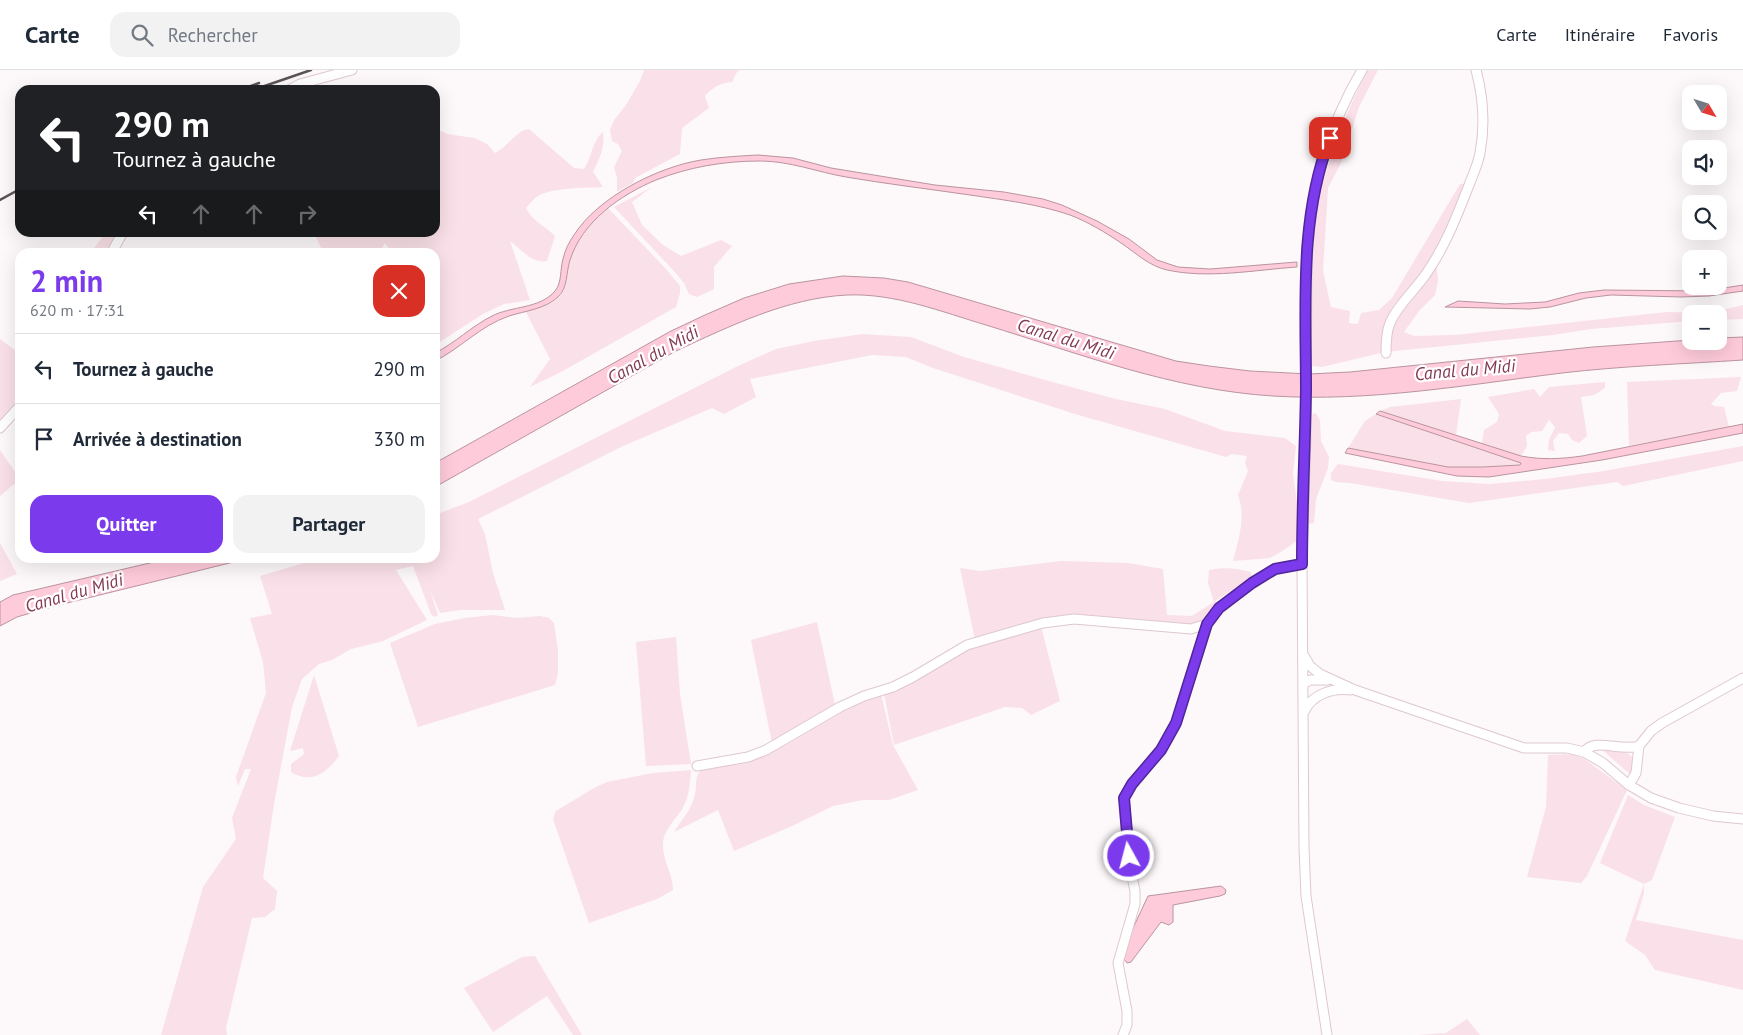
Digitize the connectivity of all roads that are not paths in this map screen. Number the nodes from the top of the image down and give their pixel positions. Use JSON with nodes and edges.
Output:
{"nodes":[{"id":1,"x":352,"y":70,"type":"edge"},
{"id":2,"x":1362,"y":70,"type":"edge"},
{"id":3,"x":1476,"y":70,"type":"edge"},
{"id":4,"x":298,"y":85,"type":"edge"},
{"id":5,"x":120,"y":237,"type":"edge"},
{"id":6,"x":114,"y":248,"type":"edge"},
{"id":7,"x":1386,"y":353,"type":"dead end"},
{"id":8,"x":15,"y":412,"type":"edge"},
{"id":9,"x":0,"y":428,"type":"edge"},
{"id":10,"x":1302,"y":564,"type":"junction"},
{"id":11,"x":1207,"y":624,"type":"junction"},
{"id":12,"x":1303,"y":654,"type":"junction"},
{"id":13,"x":1743,"y":678,"type":"edge"},
{"id":14,"x":1335,"y":682,"type":"junction"},
{"id":15,"x":1303,"y":685,"type":"junction"},
{"id":16,"x":1355,"y":690,"type":"junction"},
{"id":17,"x":1326,"y":692,"type":"junction"},
{"id":18,"x":1304,"y":713,"type":"junction"},
{"id":19,"x":1639,"y":746,"type":"junction"},
{"id":20,"x":1584,"y":752,"type":"junction"},
{"id":21,"x":697,"y":766,"type":"dead end"},
{"id":22,"x":1629,"y":785,"type":"junction"},
{"id":23,"x":1743,"y":819,"type":"edge"},
{"id":24,"x":1123,"y":1035,"type":"edge"},
{"id":25,"x":1327,"y":1035,"type":"edge"}],
"edges":[{"from":1,"to":4,"type":"street"},
{"from":2,"to":10,"type":"street"},
{"from":3,"to":7,"type":"street"},
{"from":5,"to":6,"type":"street"},
{"from":8,"to":9,"type":"street"},
{"from":10,"to":11,"type":"street"},
{"from":10,"to":12,"type":"street"},
{"from":11,"to":21,"type":"street"},
{"from":11,"to":24,"type":"street"},
{"from":12,"to":14,"type":"street"},
{"from":12,"to":15,"type":"street"},
{"from":13,"to":19,"type":"street"},
{"from":14,"to":15,"type":"street"},
{"from":14,"to":16,"type":"street"},
{"from":15,"to":17,"type":"street"},
{"from":15,"to":18,"type":"street"},
{"from":16,"to":17,"type":"street"},
{"from":16,"to":20,"type":"street"},
{"from":17,"to":18,"type":"street"},
{"from":18,"to":25,"type":"street"},
{"from":19,"to":20,"type":"street"},
{"from":19,"to":22,"type":"street"},
{"from":20,"to":22,"type":"street"},
{"from":22,"to":23,"type":"street"}]}
